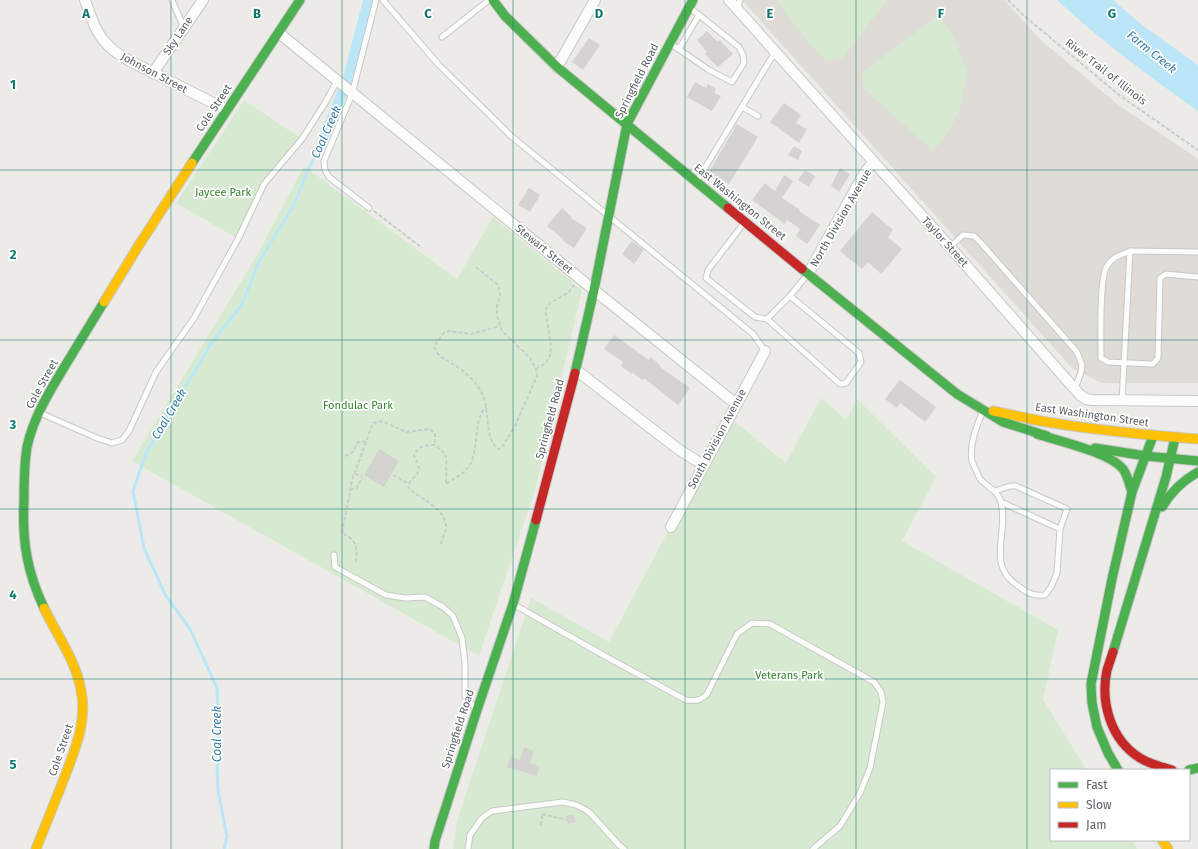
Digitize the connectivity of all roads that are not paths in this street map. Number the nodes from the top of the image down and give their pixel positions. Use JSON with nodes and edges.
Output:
{"nodes":[{"id":1,"x":85,"y":0,"type":"edge"},
{"id":2,"x":172,"y":0,"type":"edge"},
{"id":3,"x":203,"y":0,"type":"edge"},
{"id":4,"x":300,"y":0,"type":"edge"},
{"id":5,"x":376,"y":0,"type":"edge"},
{"id":6,"x":383,"y":0,"type":"edge"},
{"id":7,"x":489,"y":0,"type":"edge"},
{"id":8,"x":494,"y":0,"type":"edge"},
{"id":9,"x":729,"y":0,"type":"edge"},
{"id":10,"x":591,"y":2,"type":"edge"},
{"id":11,"x":691,"y":4,"type":"edge"},
{"id":12,"x":739,"y":4,"type":"edge"},
{"id":13,"x":699,"y":15,"type":"junction"},
{"id":14,"x":184,"y":28,"type":"junction"},
{"id":15,"x":279,"y":33,"type":"junction"},
{"id":16,"x":442,"y":37,"type":"dead end"},
{"id":17,"x":670,"y":44,"type":"junction"},
{"id":18,"x":679,"y":49,"type":"junction"},
{"id":19,"x":775,"y":52,"type":"junction"},
{"id":20,"x":557,"y":67,"type":"junction"},
{"id":21,"x":153,"y":73,"type":"junction"},
{"id":22,"x":337,"y":81,"type":"junction"},
{"id":23,"x":352,"y":94,"type":"junction"},
{"id":24,"x":742,"y":107,"type":"junction"},
{"id":25,"x":227,"y":110,"type":"junction"},
{"id":26,"x":758,"y":116,"type":"dead end"},
{"id":27,"x":627,"y":124,"type":"junction"},
{"id":28,"x":874,"y":162,"type":"junction"},
{"id":29,"x":696,"y":182,"type":"junction"},
{"id":30,"x":370,"y":208,"type":"road end"},
{"id":31,"x":608,"y":215,"type":"junction"},
{"id":32,"x":745,"y":222,"type":"junction"},
{"id":33,"x":950,"y":247,"type":"junction"},
{"id":34,"x":1130,"y":251,"type":"junction"},
{"id":35,"x":1198,"y":252,"type":"edge"},
{"id":36,"x":808,"y":274,"type":"junction"},
{"id":37,"x":1198,"y":277,"type":"edge"},
{"id":38,"x":594,"y":290,"type":"junction"},
{"id":39,"x":790,"y":296,"type":"junction"},
{"id":40,"x":767,"y":319,"type":"junction"},
{"id":41,"x":765,"y":351,"type":"joint"},
{"id":42,"x":1124,"y":363,"type":"junction"},
{"id":43,"x":576,"y":370,"type":"junction"},
{"id":44,"x":1075,"y":390,"type":"junction"},
{"id":45,"x":1122,"y":401,"type":"junction"},
{"id":46,"x":1198,"y":401,"type":"edge"},
{"id":47,"x":736,"y":404,"type":"junction"},
{"id":48,"x":983,"y":409,"type":"junction"},
{"id":49,"x":40,"y":412,"type":"junction"},
{"id":50,"x":1037,"y":434,"type":"junction"},
{"id":51,"x":1153,"y":436,"type":"junction"},
{"id":52,"x":1175,"y":438,"type":"junction"},
{"id":53,"x":1198,"y":439,"type":"edge"},
{"id":54,"x":1146,"y":456,"type":"junction"},
{"id":55,"x":1171,"y":458,"type":"junction"},
{"id":56,"x":1198,"y":461,"type":"edge"},
{"id":57,"x":703,"y":465,"type":"junction"},
{"id":58,"x":1198,"y":472,"type":"edge"},
{"id":59,"x":995,"y":491,"type":"junction"},
{"id":60,"x":1132,"y":492,"type":"junction"},
{"id":61,"x":1001,"y":502,"type":"junction"},
{"id":62,"x":671,"y":527,"type":"dead end"},
{"id":63,"x":1060,"y":529,"type":"junction"},
{"id":64,"x":1146,"y":546,"type":"junction"},
{"id":65,"x":334,"y":555,"type":"dead end"},
{"id":66,"x":513,"y":604,"type":"junction"},
{"id":67,"x":477,"y":710,"type":"junction"},
{"id":68,"x":1117,"y":769,"type":"edge"},
{"id":69,"x":1168,"y":769,"type":"edge"},
{"id":70,"x":36,"y":849,"type":"edge"},
{"id":71,"x":434,"y":849,"type":"edge"},
{"id":72,"x":468,"y":849,"type":"edge"},
{"id":73,"x":624,"y":849,"type":"edge"},
{"id":74,"x":813,"y":849,"type":"edge"}],
"edges":[{"from":1,"to":21,"type":"street","name":"Johnson Street"},
{"from":2,"to":14,"type":"lane"},
{"from":3,"to":14,"type":"street","name":"Sky Lane"},
{"from":4,"to":15,"type":"main road","name":"Cole Street"},
{"from":5,"to":23,"type":"lane"},
{"from":6,"to":31,"type":"lane"},
{"from":7,"to":16,"type":"lane"},
{"from":8,"to":20,"type":"main road","name":"East Washington Street"},
{"from":9,"to":12,"type":"street","name":"Taylor Street"},
{"from":10,"to":20,"type":"street"},
{"from":11,"to":13,"type":"lane"},
{"from":11,"to":17,"type":"main road","name":"Springfield Road"},
{"from":12,"to":19,"type":"street","name":"Taylor Street"},
{"from":13,"to":18,"type":"lane"},
{"from":13,"to":18,"type":"lane"},
{"from":14,"to":21,"type":"street","name":"Sky Lane"},
{"from":15,"to":22,"type":"street"},
{"from":15,"to":25,"type":"main road","name":"Cole Street"},
{"from":17,"to":18,"type":"lane"},
{"from":17,"to":27,"type":"main road","name":"Springfield Road"},
{"from":19,"to":24,"type":"lane"},
{"from":19,"to":28,"type":"street","name":"Taylor Street"},
{"from":20,"to":27,"type":"main road","name":"East Washington Street"},
{"from":21,"to":25,"type":"street","name":"Johnson Street"},
{"from":22,"to":23,"type":"street","name":"Stewart Street"},
{"from":22,"to":49,"type":"lane"},
{"from":23,"to":30,"type":"lane"},
{"from":23,"to":38,"type":"street","name":"Stewart Street"},
{"from":24,"to":26,"type":"lane"},
{"from":24,"to":29,"type":"lane"},
{"from":25,"to":49,"type":"main road","name":"Cole Street"},
{"from":27,"to":29,"type":"main road","name":"East Washington Street"},
{"from":27,"to":31,"type":"main road","name":"Springfield Road"},
{"from":28,"to":33,"type":"street","name":"Taylor Street"},
{"from":28,"to":36,"type":"street","name":"North Division Avenue"},
{"from":29,"to":32,"type":"main road","name":"East Washington Street"},
{"from":31,"to":38,"type":"main road","name":"Springfield Road"},
{"from":31,"to":41,"type":"lane"},
{"from":32,"to":36,"type":"main road","name":"East Washington Street"},
{"from":32,"to":40,"type":"lane"},
{"from":33,"to":44,"type":"street","name":"Taylor Street"},
{"from":33,"to":44,"type":"lane"},
{"from":34,"to":35,"type":"lane"},
{"from":34,"to":42,"type":"lane"},
{"from":34,"to":42,"type":"lane"},
{"from":36,"to":39,"type":"lane"},
{"from":36,"to":48,"type":"main road","name":"East Washington Street"},
{"from":37,"to":42,"type":"lane"},
{"from":38,"to":43,"type":"main road","name":"Springfield Road"},
{"from":38,"to":47,"type":"street","name":"Stewart Street"},
{"from":39,"to":40,"type":"lane"},
{"from":39,"to":40,"type":"lane"},
{"from":41,"to":47,"type":"street","name":"South Division Avenue"},
{"from":42,"to":45,"type":"lane"},
{"from":43,"to":57,"type":"street"},
{"from":43,"to":66,"type":"main road","name":"Springfield Road"},
{"from":44,"to":45,"type":"street","name":"Taylor Street"},
{"from":45,"to":46,"type":"street","name":"Taylor Street"},
{"from":47,"to":57,"type":"street","name":"South Division Avenue"},
{"from":48,"to":50,"type":"main road","name":"East Washington Street"},
{"from":48,"to":51,"type":"main road","name":"East Washington Street"},
{"from":48,"to":59,"type":"lane"},
{"from":49,"to":70,"type":"main road","name":"Cole Street"},
{"from":50,"to":54,"type":"main road","name":"East Washington Street"},
{"from":50,"to":60,"type":"main road"},
{"from":51,"to":52,"type":"main road","name":"East Washington Street"},
{"from":51,"to":54,"type":"main road"},
{"from":52,"to":53,"type":"main road","name":"East Washington Street"},
{"from":52,"to":55,"type":"main road"},
{"from":54,"to":55,"type":"main road","name":"East Washington Street"},
{"from":54,"to":60,"type":"main road"},
{"from":55,"to":56,"type":"main road","name":"East Washington Street"},
{"from":55,"to":64,"type":"main road"},
{"from":57,"to":62,"type":"street","name":"South Division Avenue"},
{"from":58,"to":64,"type":"main road"},
{"from":59,"to":61,"type":"lane"},
{"from":59,"to":63,"type":"lane"},
{"from":60,"to":68,"type":"main road"},
{"from":61,"to":63,"type":"lane"},
{"from":61,"to":63,"type":"lane"},
{"from":64,"to":69,"type":"main road"},
{"from":65,"to":67,"type":"lane"},
{"from":66,"to":67,"type":"main road","name":"Springfield Road"},
{"from":66,"to":74,"type":"lane"},
{"from":67,"to":71,"type":"main road","name":"Springfield Road"},
{"from":72,"to":73,"type":"lane"}]}
